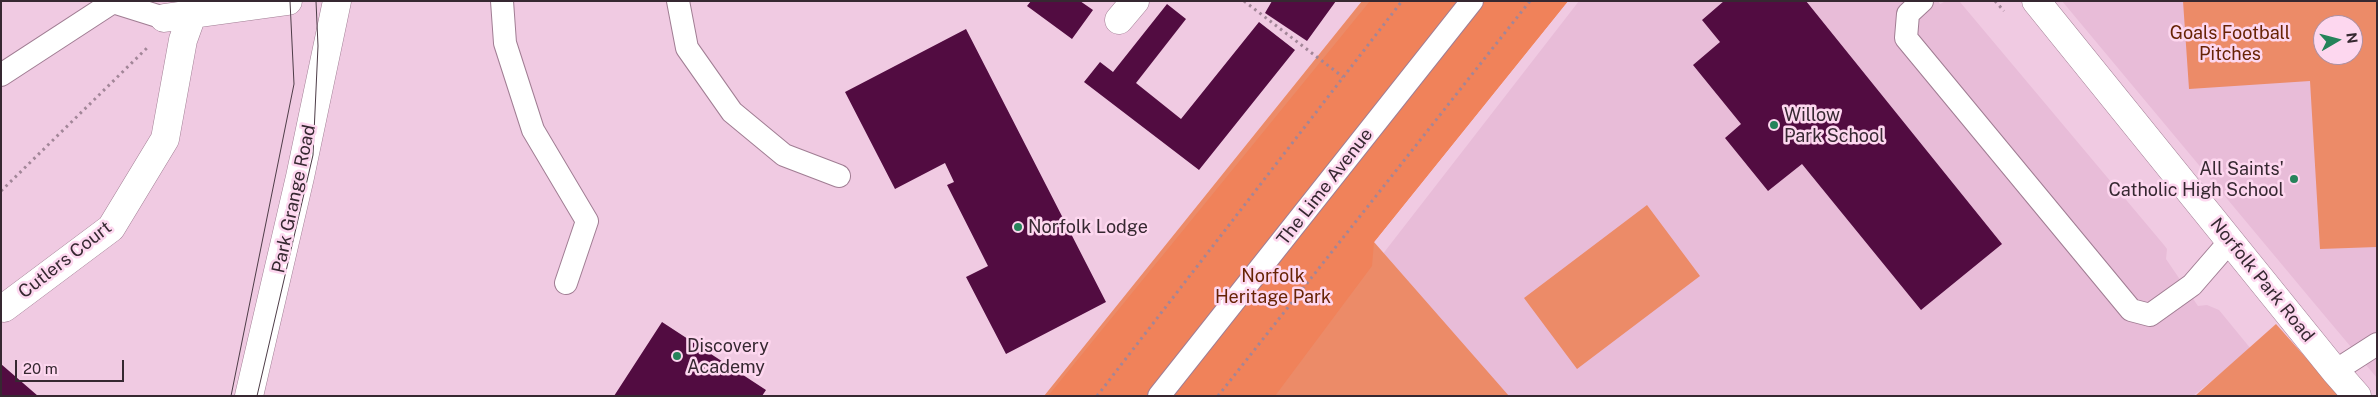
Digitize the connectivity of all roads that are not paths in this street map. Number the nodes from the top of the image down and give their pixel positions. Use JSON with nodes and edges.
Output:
{"nodes":[{"id":1,"x":288,"y":1,"type":"edge"},
{"id":2,"x":337,"y":1,"type":"edge"},
{"id":3,"x":502,"y":1,"type":"edge"},
{"id":4,"x":678,"y":1,"type":"edge"},
{"id":5,"x":1472,"y":1,"type":"edge"},
{"id":6,"x":1922,"y":1,"type":"edge"},
{"id":7,"x":2036,"y":1,"type":"edge"},
{"id":8,"x":192,"y":15,"type":"junction"},
{"id":9,"x":164,"y":18,"type":"joint"},
{"id":10,"x":1,"y":75,"type":"edge"},
{"id":11,"x":839,"y":176,"type":"dead end"},
{"id":12,"x":2231,"y":240,"type":"junction"},
{"id":13,"x":566,"y":283,"type":"dead end"},
{"id":14,"x":4,"y":308,"type":"dead end"},
{"id":15,"x":2377,"y":344,"type":"edge"},
{"id":16,"x":2335,"y":371,"type":"junction"},
{"id":17,"x":249,"y":396,"type":"edge"},
{"id":18,"x":1160,"y":396,"type":"edge"},
{"id":19,"x":2357,"y":396,"type":"edge"}],
"edges":[{"from":1,"to":8,"type":"street"},
{"from":2,"to":17,"type":"street","name":"Park Grange Road"},
{"from":3,"to":13,"type":"lane"},
{"from":4,"to":11,"type":"lane"},
{"from":5,"to":18,"type":"lane","name":"The Lime Avenue"},
{"from":6,"to":12,"type":"lane"},
{"from":7,"to":12,"type":"street","name":"Norfolk Park Road"},
{"from":8,"to":9,"type":"street"},
{"from":8,"to":14,"type":"street","name":"Cutlers Court"},
{"from":9,"to":10,"type":"lane"},
{"from":12,"to":16,"type":"street","name":"Norfolk Park Road"},
{"from":15,"to":16,"type":"lane"},
{"from":16,"to":19,"type":"street","name":"Norfolk Park Road"}]}
